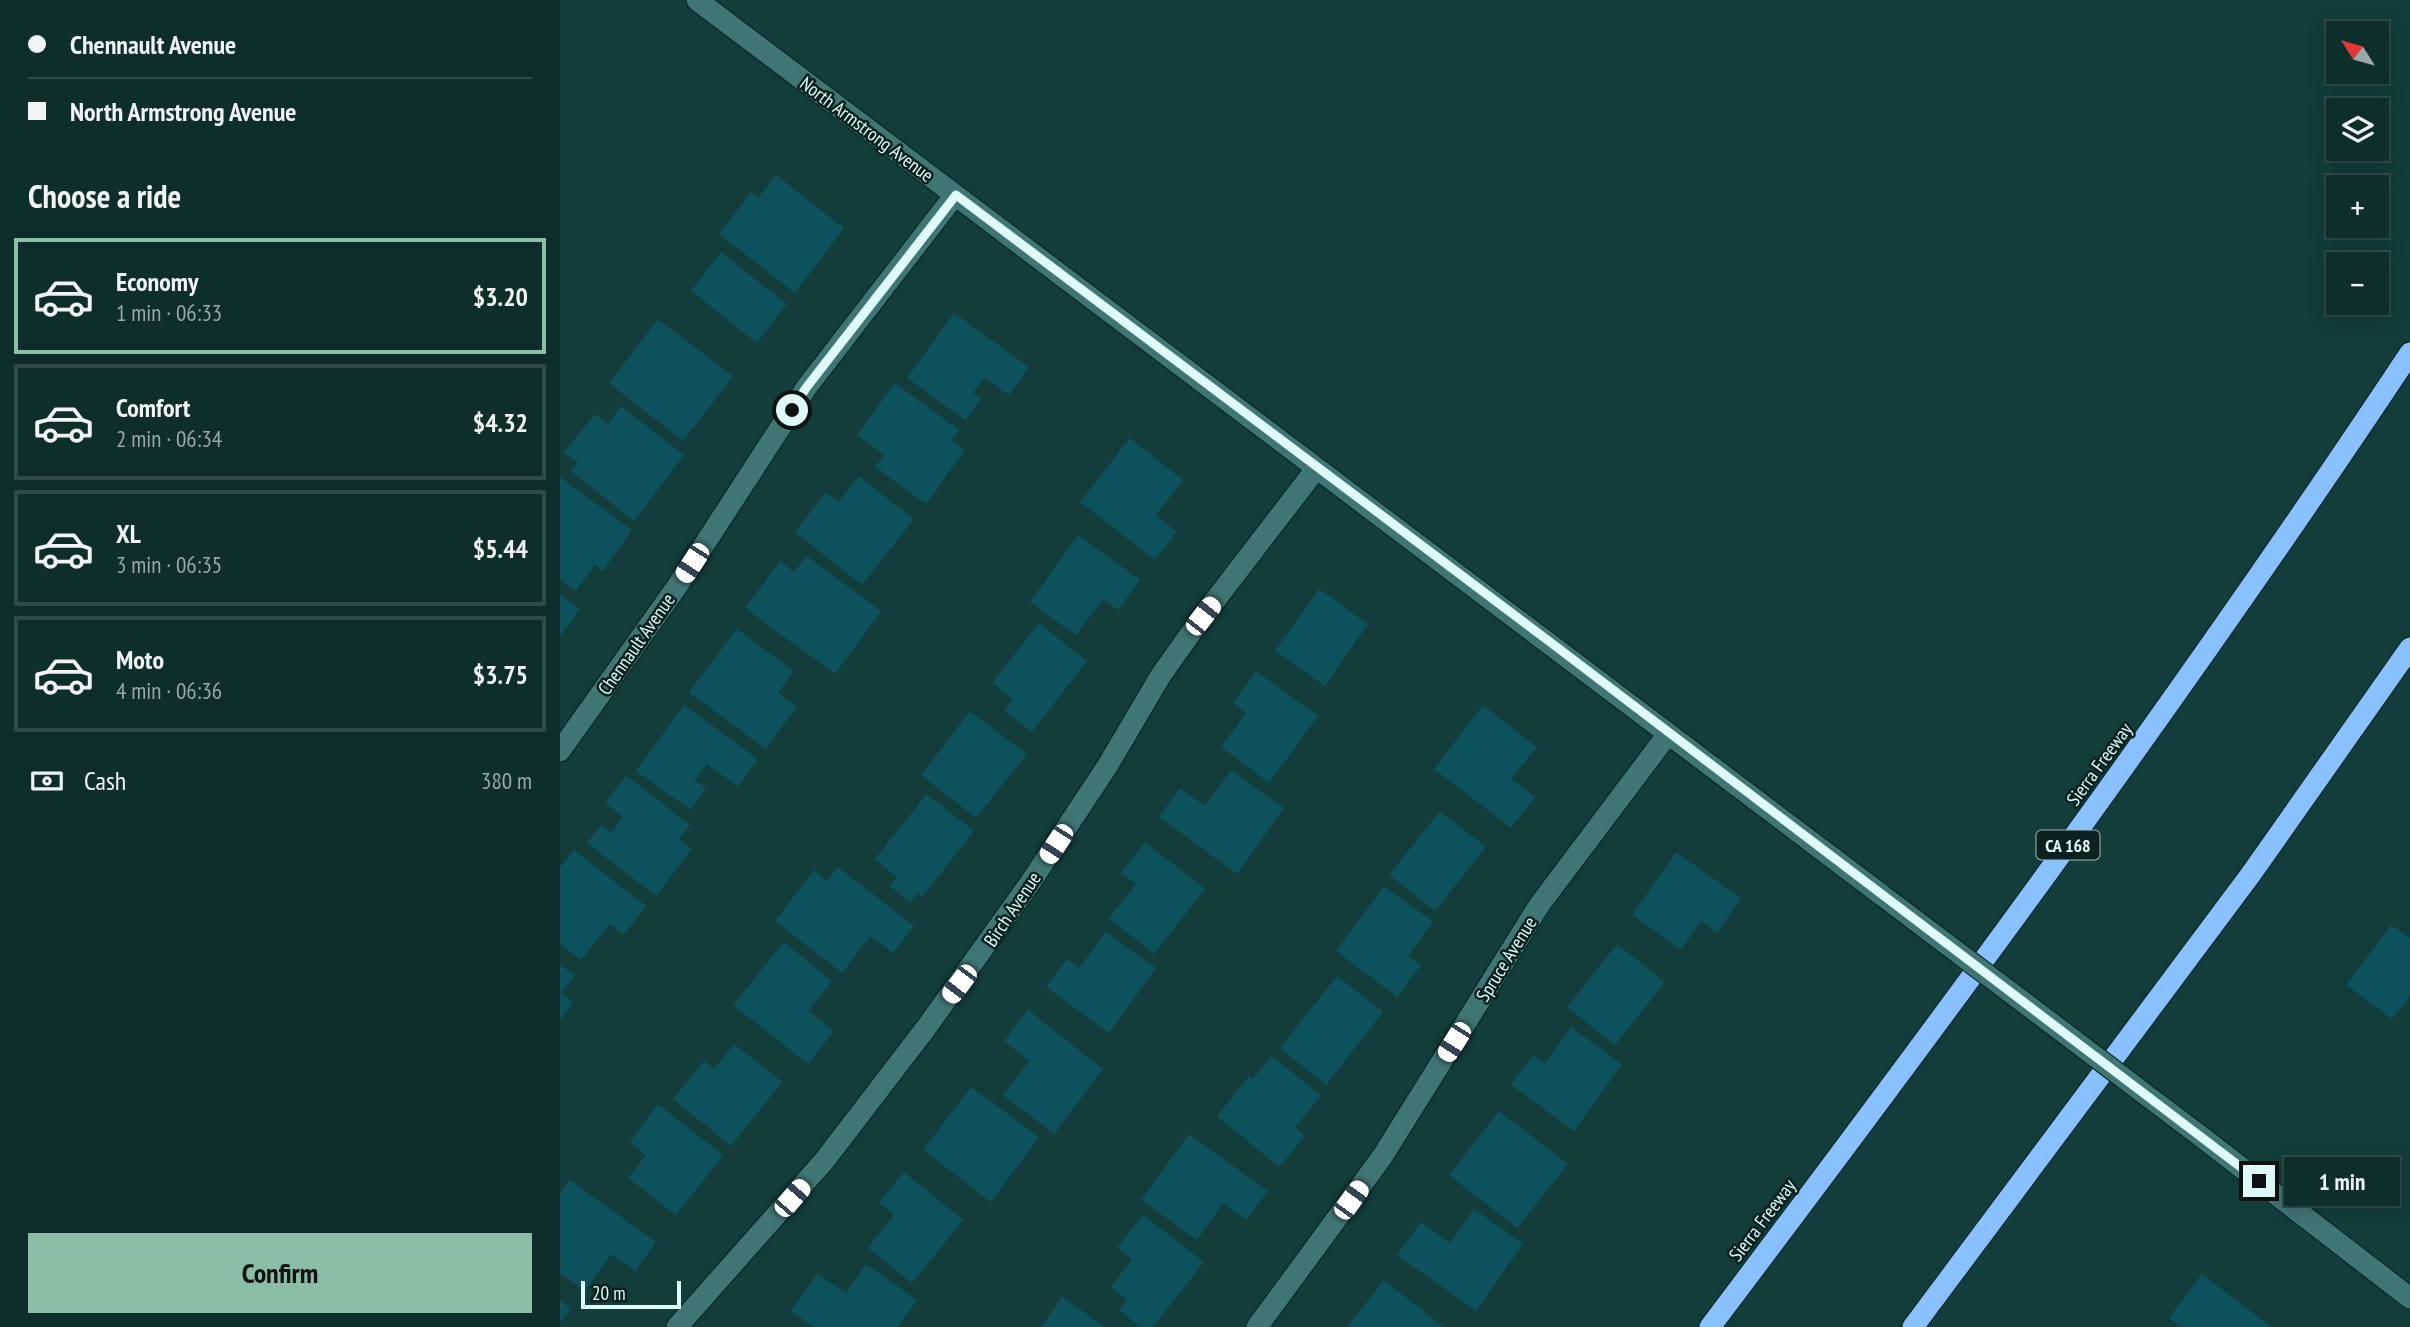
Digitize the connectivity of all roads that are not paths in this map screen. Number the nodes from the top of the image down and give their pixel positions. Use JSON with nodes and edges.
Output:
{"nodes":[{"id":1,"x":697,"y":0,"type":"edge"},
{"id":2,"x":956,"y":195,"type":"junction"},
{"id":3,"x":2410,"y":353,"type":"edge"},
{"id":4,"x":1316,"y":469,"type":"junction"},
{"id":5,"x":2410,"y":649,"type":"edge"},
{"id":6,"x":1668,"y":734,"type":"junction"},
{"id":7,"x":560,"y":751,"type":"edge"},
{"id":8,"x":2410,"y":1298,"type":"edge"},
{"id":9,"x":677,"y":1327,"type":"edge"},
{"id":10,"x":1256,"y":1327,"type":"edge"},
{"id":11,"x":1710,"y":1327,"type":"edge"},
{"id":12,"x":1913,"y":1327,"type":"edge"}],
"edges":[{"from":1,"to":2,"type":"street","name":"North Armstrong Avenue"},
{"from":2,"to":4,"type":"street","name":"North Armstrong Avenue"},
{"from":2,"to":7,"type":"street","name":"Chennault Avenue"},
{"from":3,"to":11,"type":"highway","name":"Sierra Freeway","number":"CA 168"},
{"from":4,"to":6,"type":"street","name":"North Armstrong Avenue"},
{"from":4,"to":9,"type":"street","name":"Birch Avenue"},
{"from":5,"to":12,"type":"highway"},
{"from":6,"to":8,"type":"street","name":"North Armstrong Avenue","bridge":true},
{"from":6,"to":10,"type":"street","name":"Spruce Avenue"}]}
